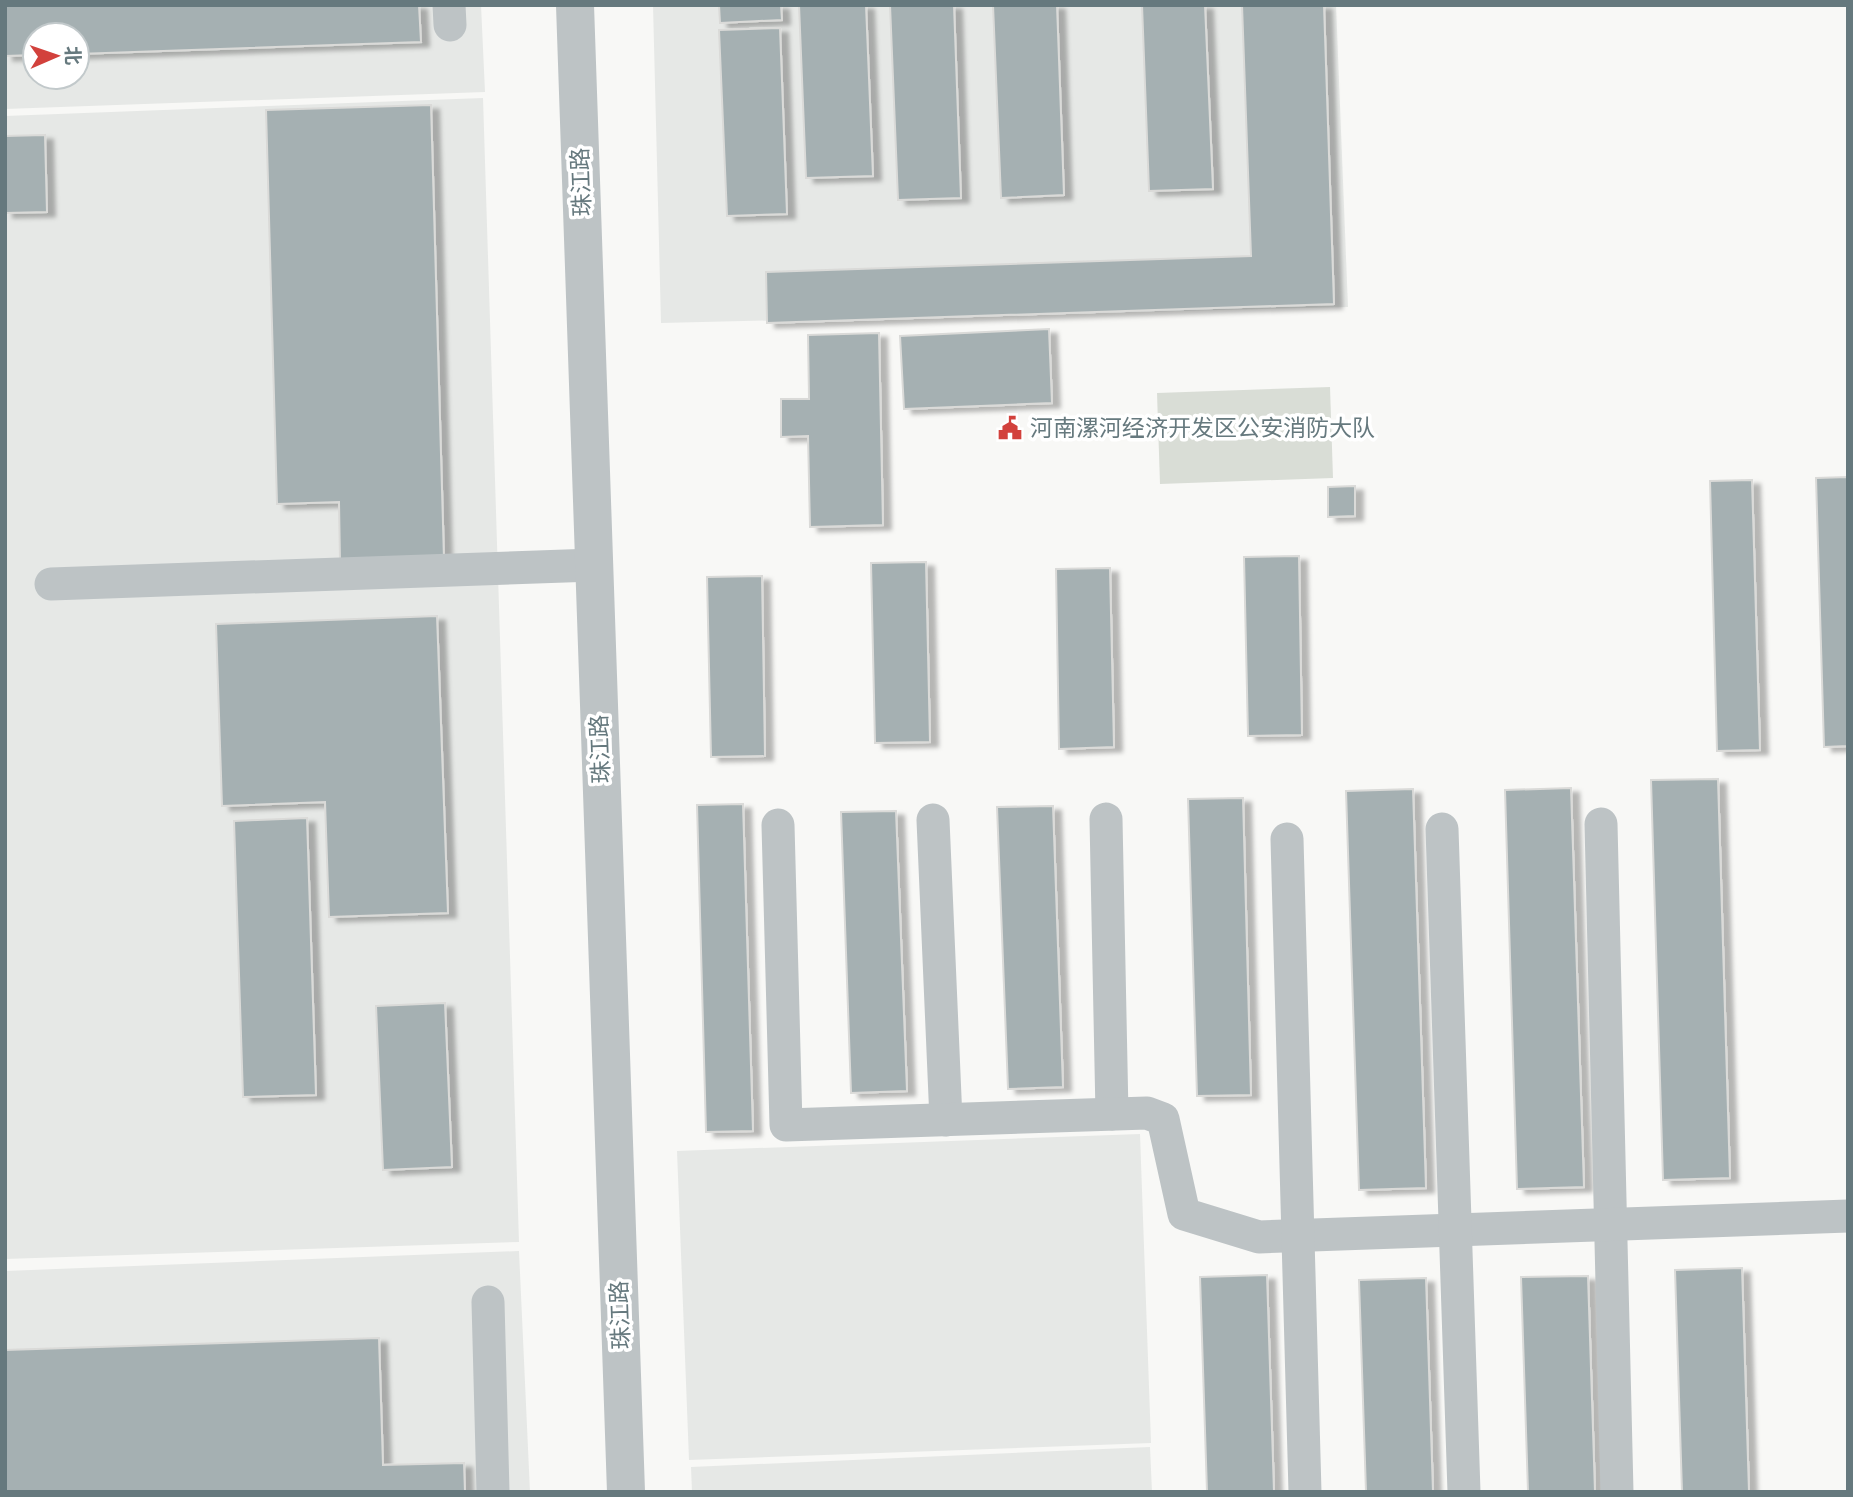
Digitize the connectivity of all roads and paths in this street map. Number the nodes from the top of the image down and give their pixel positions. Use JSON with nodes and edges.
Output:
{"nodes":[{"id":1,"x":575,"y":5,"type":"edge"},
{"id":2,"x":594,"y":565,"type":"junction"},
{"id":3,"x":51,"y":584,"type":"dead end"},
{"id":4,"x":1106,"y":819,"type":"dead end"},
{"id":5,"x":933,"y":820,"type":"dead end"},
{"id":6,"x":1601,"y":824,"type":"dead end"},
{"id":7,"x":778,"y":825,"type":"dead end"},
{"id":8,"x":1442,"y":829,"type":"dead end"},
{"id":9,"x":1287,"y":839,"type":"dead end"},
{"id":10,"x":1112,"y":1114,"type":"junction"},
{"id":11,"x":946,"y":1120,"type":"junction"},
{"id":12,"x":1848,"y":1216,"type":"edge"},
{"id":13,"x":1611,"y":1224,"type":"junction"},
{"id":14,"x":1456,"y":1230,"type":"junction"},
{"id":15,"x":1298,"y":1236,"type":"junction"},
{"id":16,"x":488,"y":1302,"type":"dead end"},
{"id":17,"x":494,"y":1492,"type":"edge"},
{"id":18,"x":626,"y":1492,"type":"edge"},
{"id":19,"x":1305,"y":1492,"type":"edge"},
{"id":20,"x":1464,"y":1492,"type":"edge"},
{"id":21,"x":1617,"y":1492,"type":"edge"}],
"edges":[{"from":1,"to":2,"type":"street","name":"珠江路"},
{"from":2,"to":3,"type":"street"},
{"from":2,"to":18,"type":"street","name":"珠江路"},
{"from":4,"to":10,"type":"street"},
{"from":5,"to":11,"type":"street"},
{"from":6,"to":13,"type":"street"},
{"from":7,"to":11,"type":"street"},
{"from":8,"to":14,"type":"street"},
{"from":9,"to":15,"type":"street"},
{"from":10,"to":11,"type":"street"},
{"from":10,"to":15,"type":"street"},
{"from":12,"to":13,"type":"street"},
{"from":13,"to":14,"type":"street"},
{"from":13,"to":21,"type":"street"},
{"from":14,"to":15,"type":"street"},
{"from":14,"to":20,"type":"street"},
{"from":15,"to":19,"type":"street"},
{"from":16,"to":17,"type":"street"}]}
